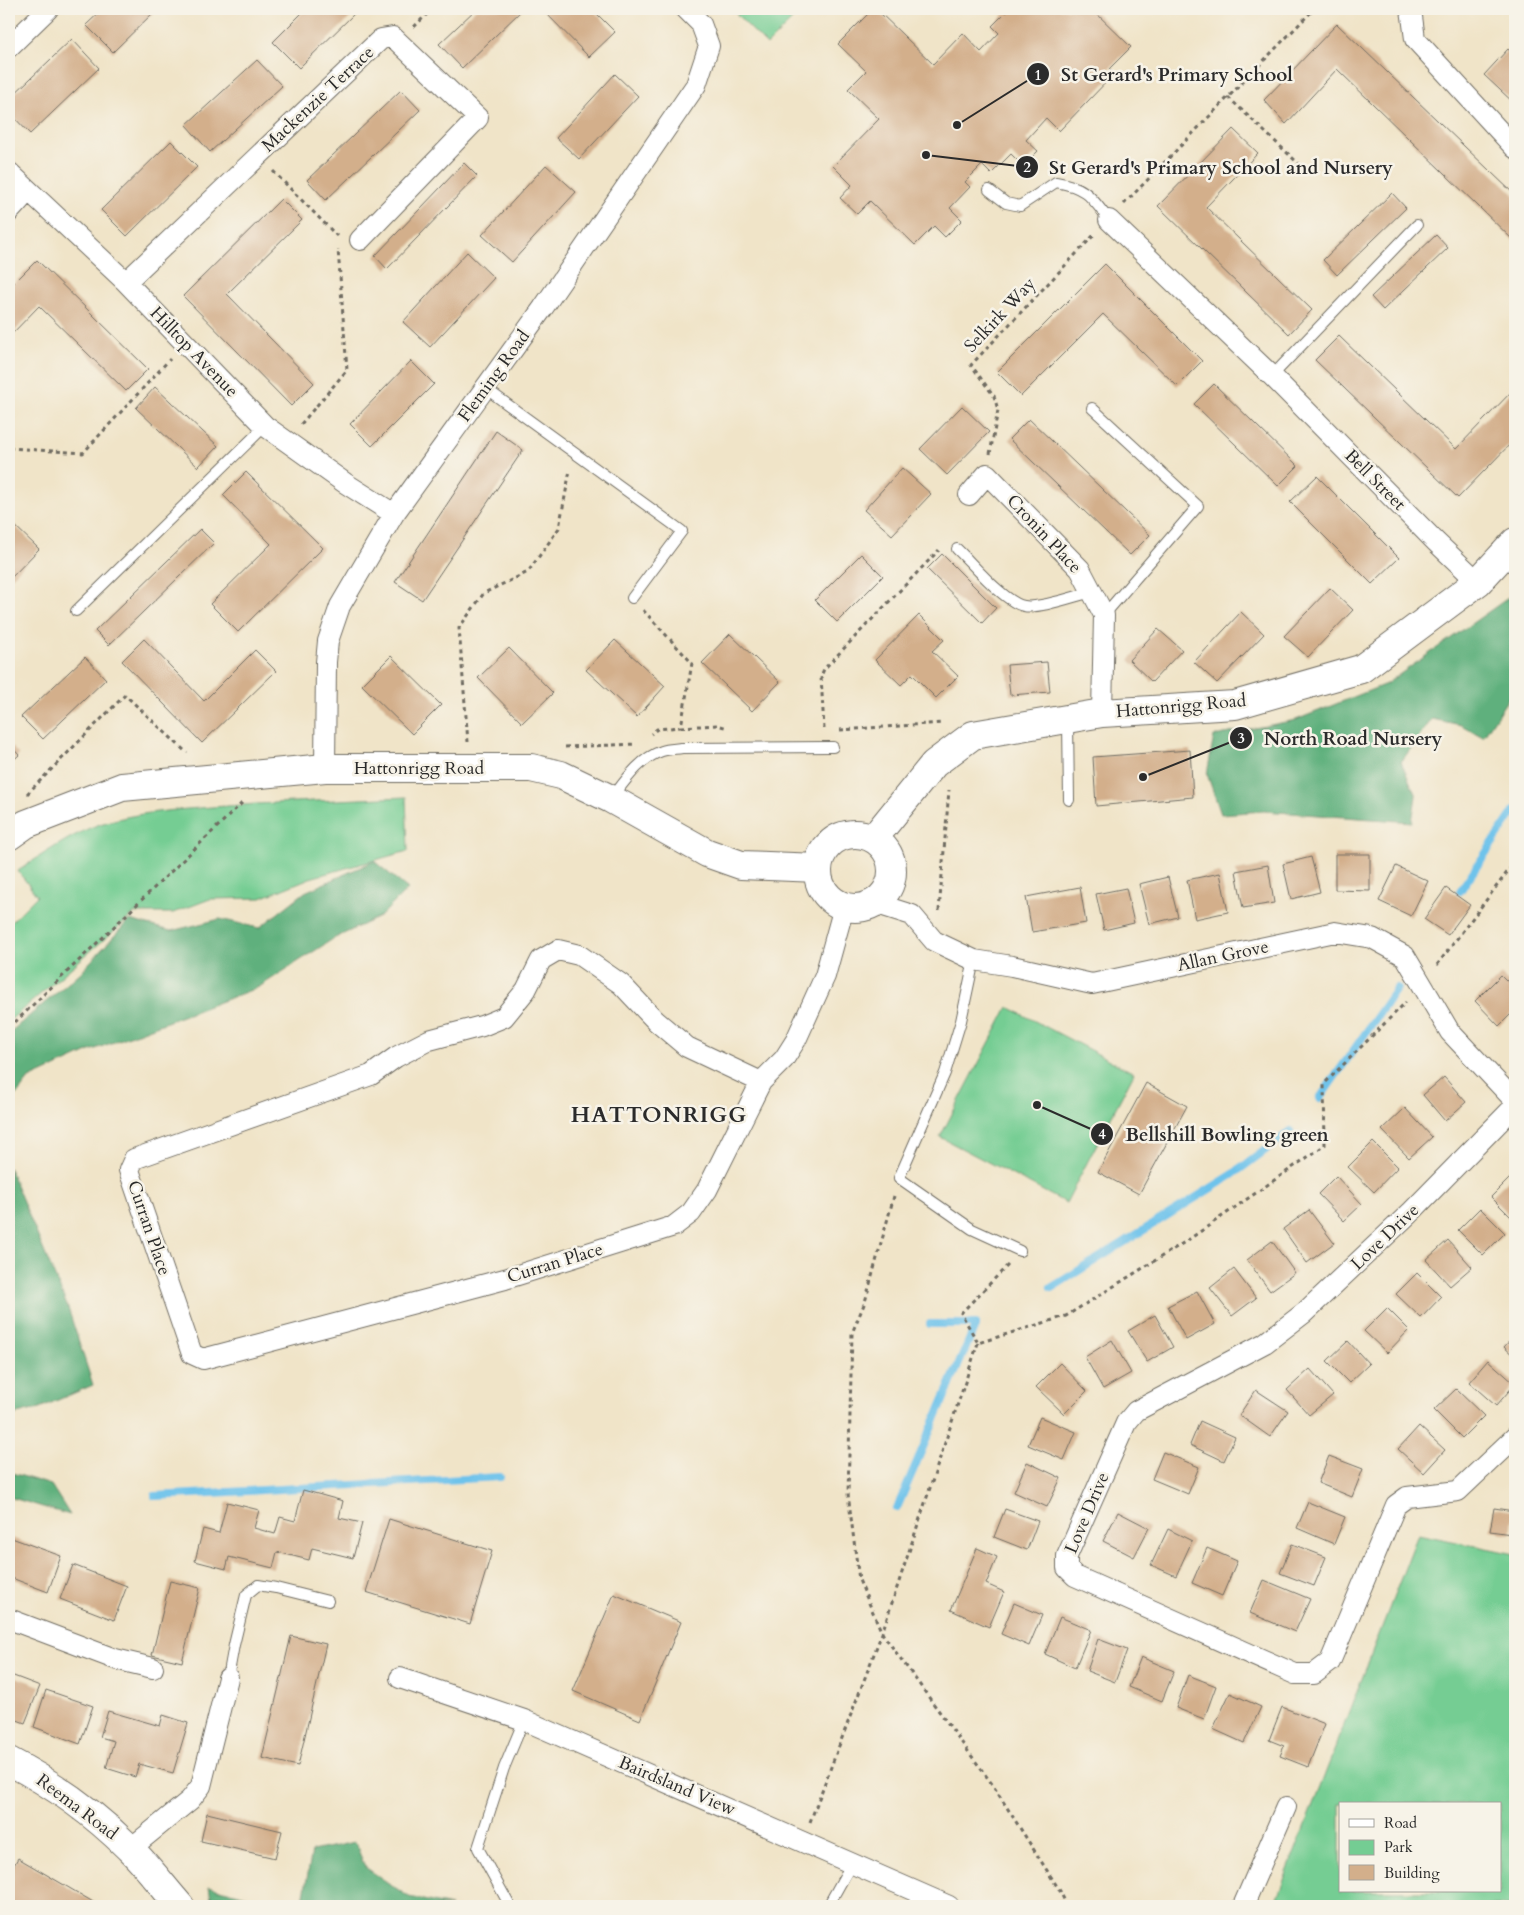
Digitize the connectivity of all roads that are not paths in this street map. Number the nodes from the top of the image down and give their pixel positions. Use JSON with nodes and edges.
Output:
{"nodes":[{"id":1,"x":48,"y":9,"type":"edge"},
{"id":2,"x":686,"y":9,"type":"edge"},
{"id":3,"x":1411,"y":9,"type":"edge"},
{"id":4,"x":9,"y":47,"type":"edge"},
{"id":5,"x":1515,"y":148,"type":"edge"},
{"id":6,"x":9,"y":172,"type":"edge"},
{"id":7,"x":989,"y":190,"type":"dead end"},
{"id":8,"x":28,"y":191,"type":"junction"},
{"id":9,"x":9,"y":212,"type":"edge"},
{"id":10,"x":1109,"y":220,"type":"joint"},
{"id":11,"x":1417,"y":225,"type":"dead end"},
{"id":12,"x":360,"y":240,"type":"dead end"},
{"id":13,"x":126,"y":282,"type":"junction"},
{"id":14,"x":1272,"y":376,"type":"junction"},
{"id":15,"x":485,"y":388,"type":"junction"},
{"id":16,"x":1092,"y":408,"type":"dead end"},
{"id":17,"x":265,"y":426,"type":"junction"},
{"id":18,"x":969,"y":495,"type":"dead end"},
{"id":19,"x":394,"y":514,"type":"junction"},
{"id":20,"x":1515,"y":542,"type":"edge"},
{"id":21,"x":957,"y":549,"type":"road end"},
{"id":22,"x":1478,"y":582,"type":"junction"},
{"id":23,"x":1092,"y":592,"type":"junction"},
{"id":24,"x":632,"y":598,"type":"road end"},
{"id":25,"x":76,"y":611,"type":"dead end"},
{"id":26,"x":1104,"y":615,"type":"junction"},
{"id":27,"x":1102,"y":713,"type":"junction"},
{"id":28,"x":1068,"y":718,"type":"junction"},
{"id":29,"x":829,"y":747,"type":"road end"},
{"id":30,"x":325,"y":768,"type":"junction"},
{"id":31,"x":611,"y":800,"type":"junction"},
{"id":32,"x":1069,"y":800,"type":"dead end"},
{"id":33,"x":9,"y":836,"type":"edge"},
{"id":34,"x":874,"y":838,"type":"junction"},
{"id":35,"x":818,"y":868,"type":"junction"},
{"id":36,"x":874,"y":903,"type":"junction"},
{"id":37,"x":844,"y":907,"type":"junction"},
{"id":38,"x":974,"y":960,"type":"junction"},
{"id":39,"x":761,"y":1082,"type":"junction"},
{"id":40,"x":1515,"y":1101,"type":"edge"},
{"id":41,"x":1515,"y":1106,"type":"edge"},
{"id":42,"x":1020,"y":1251,"type":"road end"},
{"id":43,"x":1515,"y":1437,"type":"edge"},
{"id":44,"x":328,"y":1601,"type":"dead end"},
{"id":45,"x":9,"y":1619,"type":"edge"},
{"id":46,"x":153,"y":1668,"type":"dead end"},
{"id":47,"x":228,"y":1678,"type":"joint"},
{"id":48,"x":400,"y":1678,"type":"dead end"},
{"id":49,"x":524,"y":1720,"type":"junction"},
{"id":50,"x":9,"y":1761,"type":"edge"},
{"id":51,"x":1286,"y":1807,"type":"dead end"},
{"id":52,"x":130,"y":1849,"type":"junction"},
{"id":53,"x":852,"y":1863,"type":"junction"},
{"id":54,"x":180,"y":1906,"type":"edge"},
{"id":55,"x":510,"y":1906,"type":"edge"},
{"id":56,"x":828,"y":1906,"type":"edge"},
{"id":57,"x":949,"y":1906,"type":"edge"},
{"id":58,"x":1243,"y":1906,"type":"edge"}],
"edges":[{"from":1,"to":4,"type":"street"},
{"from":2,"to":15,"type":"street","name":"Fleming Road"},
{"from":3,"to":5,"type":"street"},
{"from":6,"to":8,"type":"street","name":"Hilltop Avenue"},
{"from":7,"to":10,"type":"lane"},
{"from":8,"to":9,"type":"street"},
{"from":8,"to":13,"type":"street","name":"Hilltop Avenue"},
{"from":10,"to":14,"type":"street","name":"Bell Street"},
{"from":11,"to":14,"type":"lane"},
{"from":12,"to":13,"type":"street","name":"Mackenzie Terrace"},
{"from":13,"to":17,"type":"street","name":"Hilltop Avenue"},
{"from":14,"to":22,"type":"street","name":"Bell Street"},
{"from":15,"to":19,"type":"street","name":"Fleming Road"},
{"from":15,"to":24,"type":"lane"},
{"from":16,"to":26,"type":"lane"},
{"from":17,"to":19,"type":"street","name":"Hilltop Avenue"},
{"from":17,"to":25,"type":"lane"},
{"from":18,"to":23,"type":"street","name":"Cronin Place"},
{"from":19,"to":30,"type":"street","name":"Fleming Road"},
{"from":20,"to":22,"type":"street","name":"Hattonrigg Road"},
{"from":21,"to":23,"type":"lane"},
{"from":22,"to":27,"type":"street","name":"Hattonrigg Road"},
{"from":23,"to":26,"type":"street","name":"Cronin Place"},
{"from":26,"to":27,"type":"street","name":"Cronin Place"},
{"from":27,"to":28,"type":"street","name":"Hattonrigg Road"},
{"from":28,"to":32,"type":"lane"},
{"from":28,"to":34,"type":"street","name":"Hattonrigg Road"},
{"from":29,"to":31,"type":"lane"},
{"from":30,"to":31,"type":"street","name":"Hattonrigg Road"},
{"from":30,"to":33,"type":"street","name":"Hattonrigg Road"},
{"from":31,"to":35,"type":"street","name":"Hattonrigg Road"},
{"from":34,"to":35,"type":"street"},
{"from":34,"to":36,"type":"street"},
{"from":35,"to":37,"type":"street"},
{"from":36,"to":37,"type":"street"},
{"from":36,"to":38,"type":"street","name":"Allan Grove"},
{"from":37,"to":39,"type":"street","name":"Curran Place"},
{"from":38,"to":40,"type":"street","name":"Allan Grove"},
{"from":38,"to":42,"type":"lane"},
{"from":39,"to":39,"type":"street","name":"Curran Place"},
{"from":41,"to":43,"type":"street","name":"Love Drive"},
{"from":44,"to":47,"type":"lane"},
{"from":45,"to":46,"type":"street"},
{"from":47,"to":52,"type":"street"},
{"from":48,"to":49,"type":"street","name":"Bairdsland View"},
{"from":49,"to":53,"type":"street","name":"Bairdsland View"},
{"from":49,"to":55,"type":"lane"},
{"from":50,"to":52,"type":"street","name":"Reema Road"},
{"from":51,"to":58,"type":"street"},
{"from":52,"to":54,"type":"street","name":"Reema Road"},
{"from":53,"to":56,"type":"lane"},
{"from":53,"to":57,"type":"street","name":"Bairdsland View"}]}
